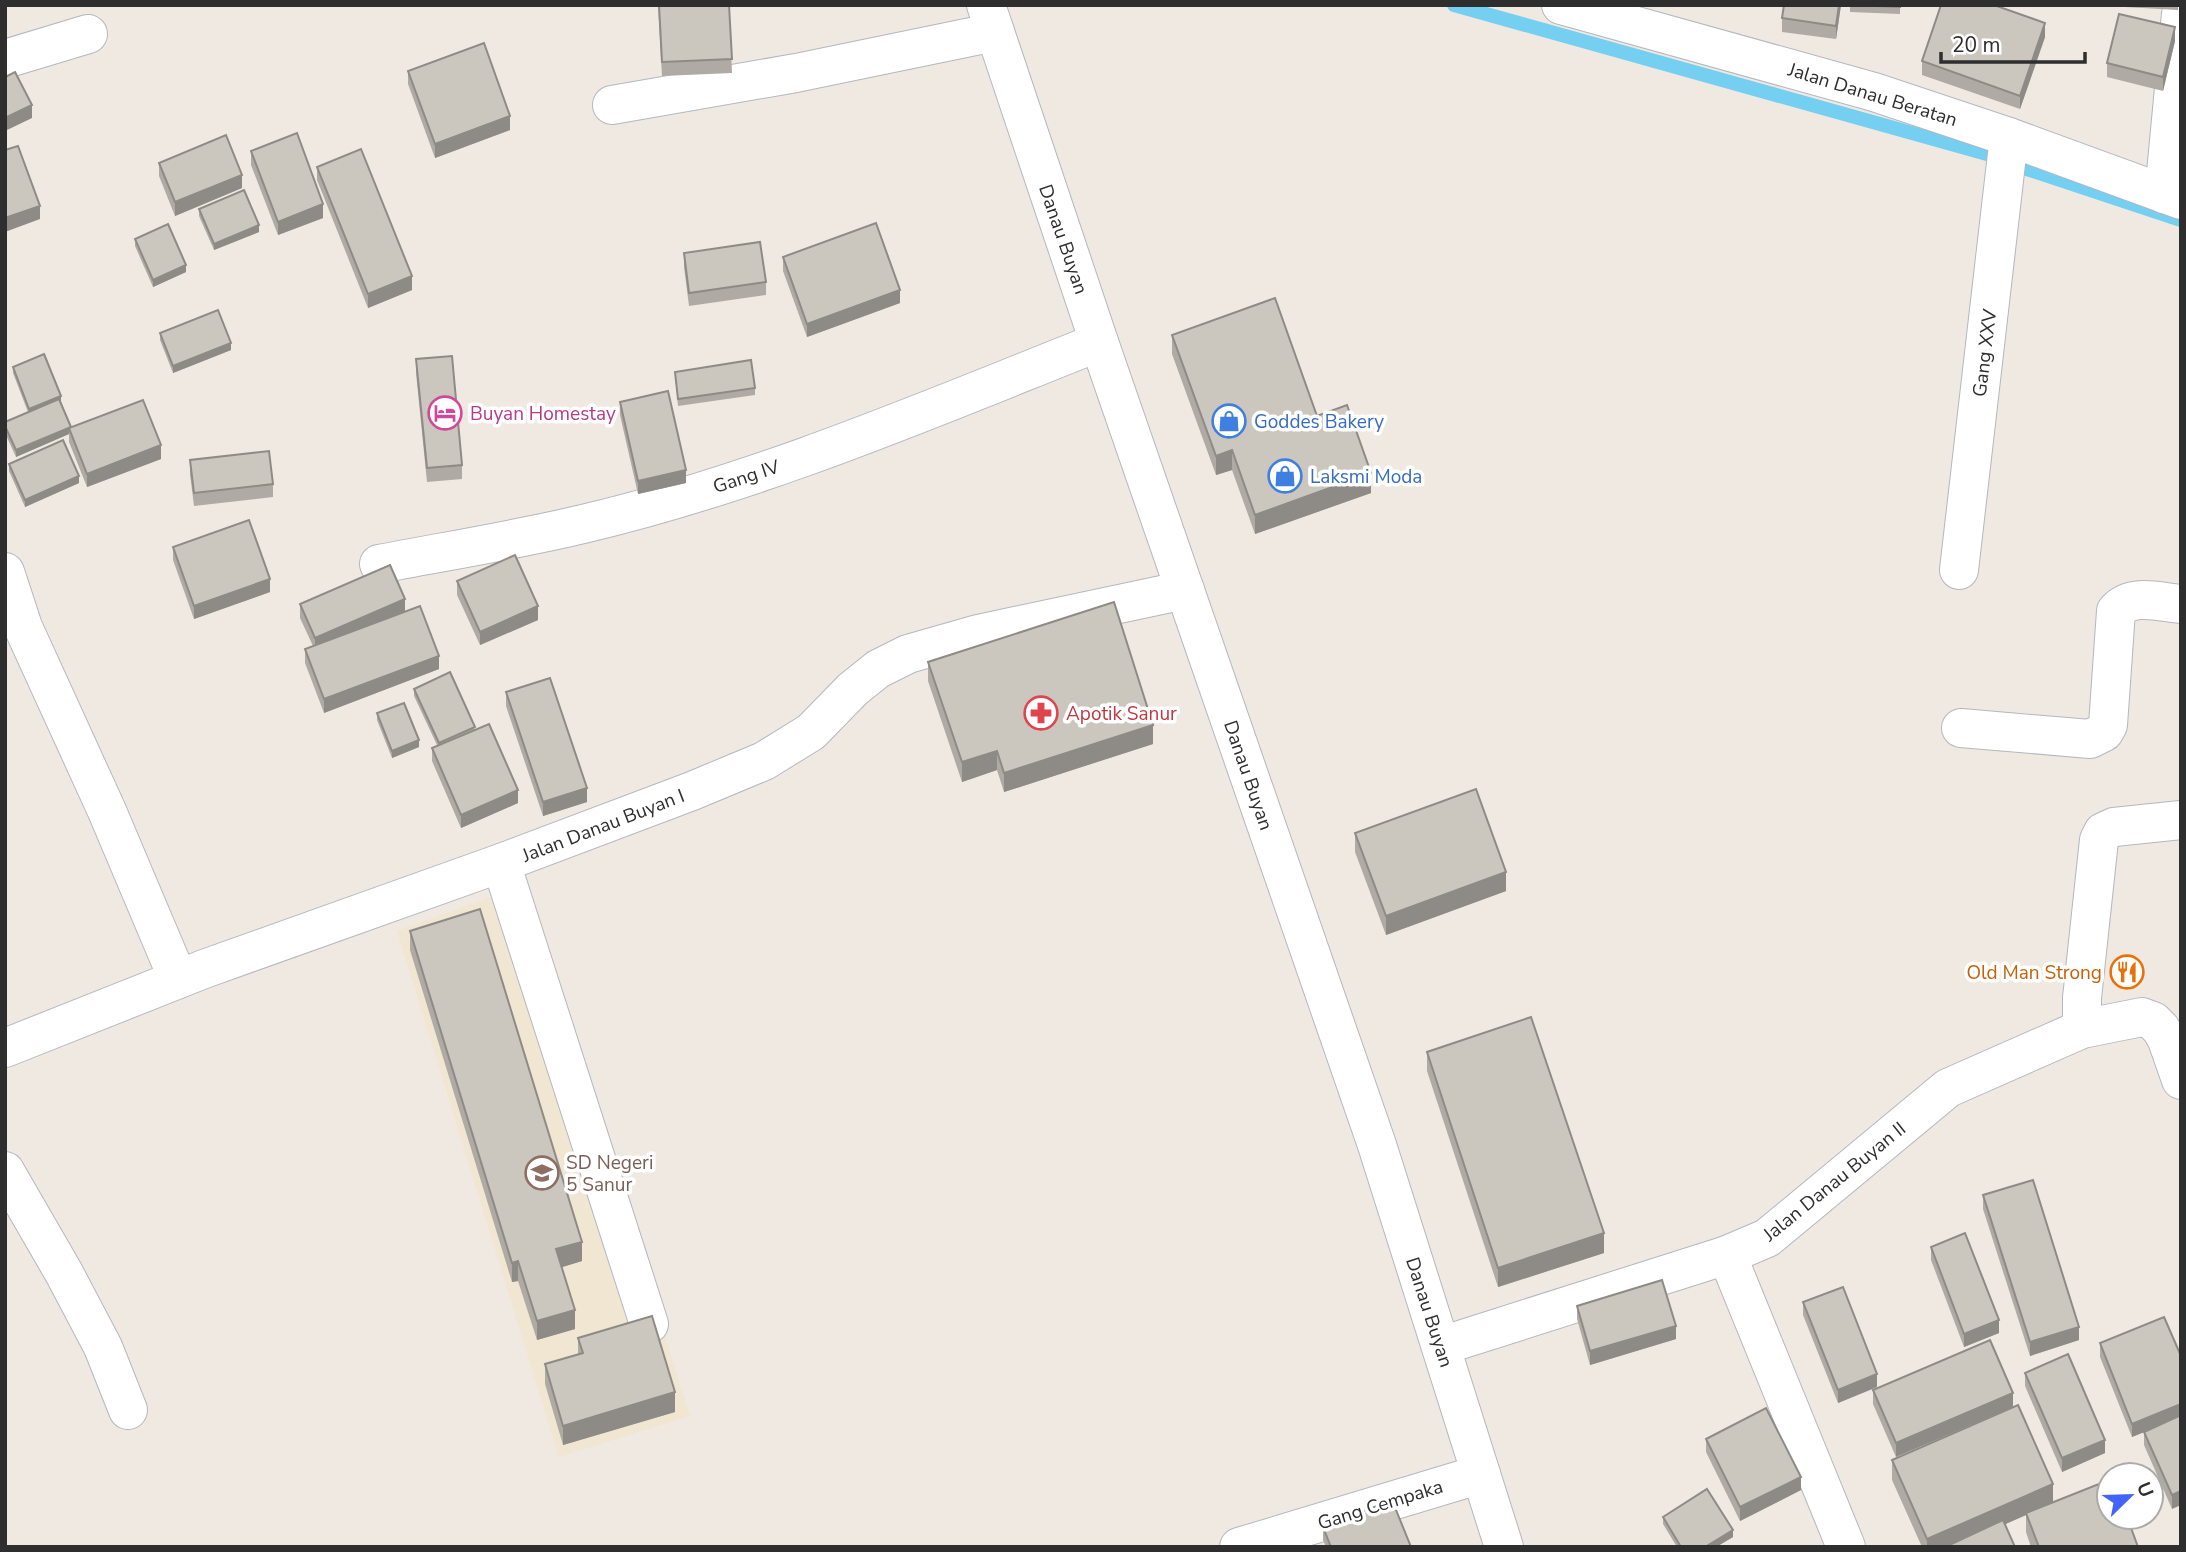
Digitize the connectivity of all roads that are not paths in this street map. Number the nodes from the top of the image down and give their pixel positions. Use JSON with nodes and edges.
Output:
{"nodes":[{"id":1,"x":1561,"y":5,"type":"edge"},
{"id":2,"x":2181,"y":14,"type":"edge"},
{"id":3,"x":991,"y":19,"type":"edge"},
{"id":4,"x":88,"y":34,"type":"dead end"},
{"id":5,"x":5,"y":59,"type":"edge"},
{"id":6,"x":612,"y":105,"type":"dead end"},
{"id":7,"x":2009,"y":137,"type":"junction"},
{"id":8,"x":2172,"y":197,"type":"edge"},
{"id":9,"x":1099,"y":342,"type":"junction"},
{"id":10,"x":379,"y":564,"type":"dead end"},
{"id":11,"x":1959,"y":570,"type":"dead end"},
{"id":12,"x":5,"y":572,"type":"edge"},
{"id":13,"x":1185,"y":590,"type":"junction"},
{"id":14,"x":2181,"y":604,"type":"edge"},
{"id":15,"x":1961,"y":728,"type":"dead end"},
{"id":16,"x":2181,"y":820,"type":"edge"},
{"id":17,"x":501,"y":863,"type":"junction"},
{"id":18,"x":178,"y":979,"type":"junction"},
{"id":19,"x":2082,"y":1029,"type":"junction"},
{"id":20,"x":5,"y":1048,"type":"edge"},
{"id":21,"x":2181,"y":1080,"type":"edge"},
{"id":22,"x":5,"y":1171,"type":"edge"},
{"id":23,"x":1727,"y":1255,"type":"junction"},
{"id":24,"x":649,"y":1324,"type":"edge"},
{"id":25,"x":1441,"y":1346,"type":"junction"},
{"id":26,"x":128,"y":1410,"type":"dead end"},
{"id":27,"x":1481,"y":1474,"type":"junction"},
{"id":28,"x":1239,"y":1547,"type":"edge"},
{"id":29,"x":1504,"y":1547,"type":"edge"},
{"id":30,"x":1846,"y":1547,"type":"edge"}],
"edges":[{"from":1,"to":7,"type":"street","name":"Jalan Danau Beratan"},
{"from":2,"to":8,"type":"street"},
{"from":3,"to":6,"type":"street"},
{"from":3,"to":9,"type":"street","name":"Danau Buyan"},
{"from":4,"to":5,"type":"street"},
{"from":7,"to":8,"type":"street","name":"Jalan Danau Beratan"},
{"from":7,"to":11,"type":"street","name":"Gang XXV"},
{"from":9,"to":10,"type":"street","name":"Gang IV"},
{"from":9,"to":13,"type":"street","name":"Danau Buyan"},
{"from":12,"to":18,"type":"street"},
{"from":13,"to":17,"type":"street","name":"Jalan Danau Buyan I"},
{"from":13,"to":25,"type":"street","name":"Danau Buyan"},
{"from":14,"to":15,"type":"street"},
{"from":16,"to":19,"type":"street"},
{"from":17,"to":18,"type":"street","name":"Jalan Danau Buyan I"},
{"from":17,"to":24,"type":"street"},
{"from":18,"to":20,"type":"street","name":"Jalan Danau Buyan I"},
{"from":19,"to":21,"type":"street","name":"Jalan Danau Buyan II"},
{"from":19,"to":23,"type":"street","name":"Jalan Danau Buyan II"},
{"from":22,"to":26,"type":"street"},
{"from":23,"to":25,"type":"street","name":"Jalan Danau Buyan II"},
{"from":23,"to":30,"type":"street"},
{"from":25,"to":27,"type":"street","name":"Danau Buyan"},
{"from":27,"to":28,"type":"street","name":"Gang Cempaka"},
{"from":27,"to":29,"type":"street","name":"Danau Buyan"}]}
